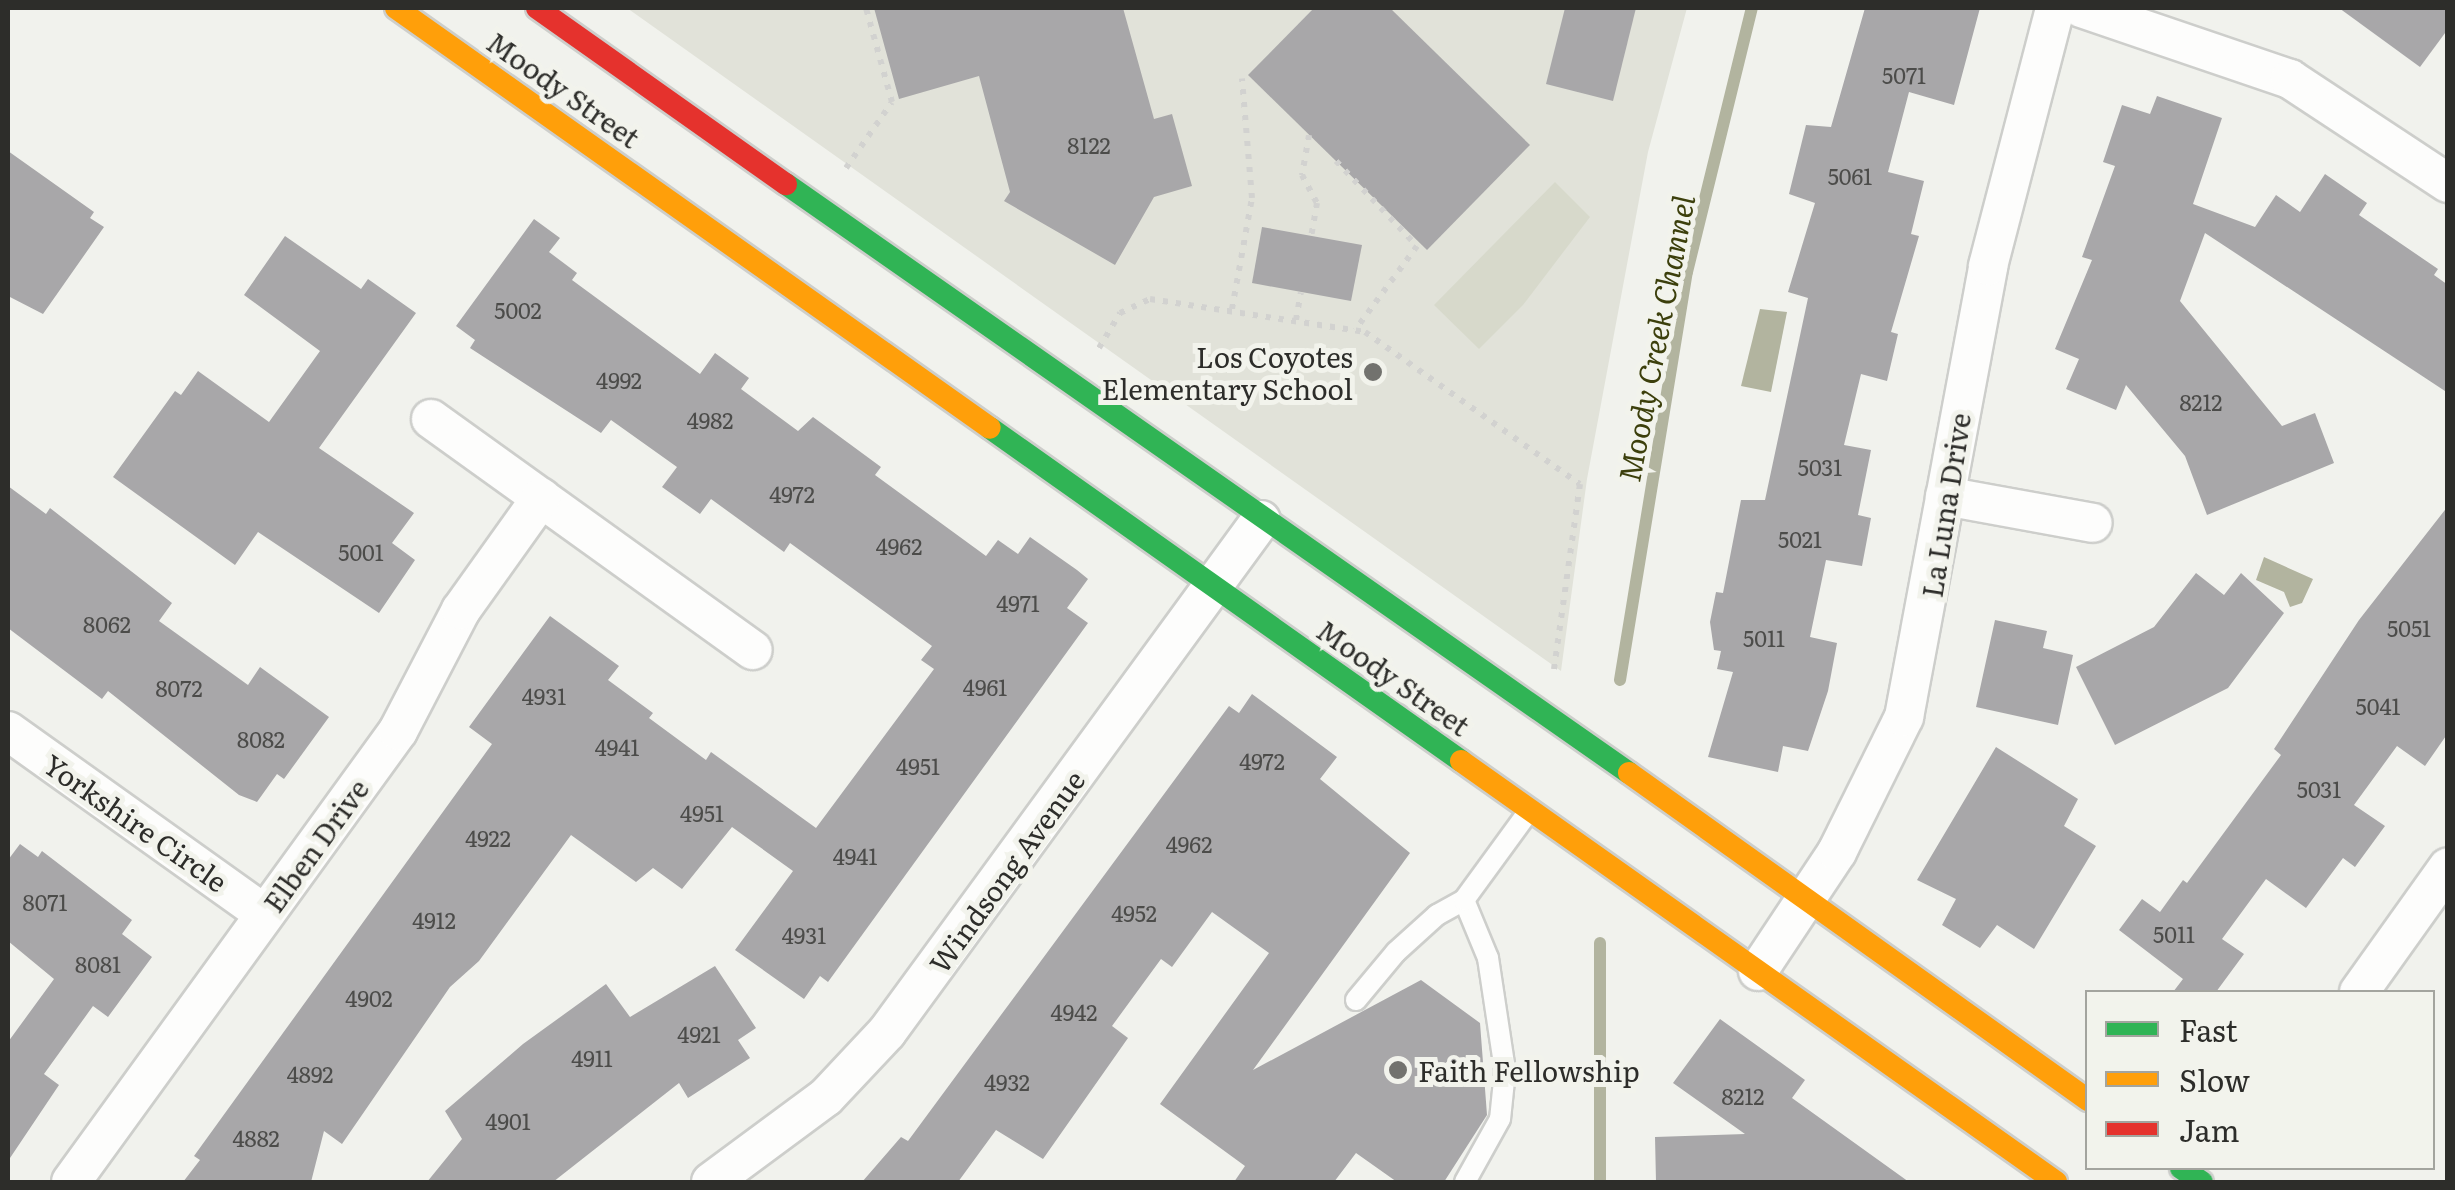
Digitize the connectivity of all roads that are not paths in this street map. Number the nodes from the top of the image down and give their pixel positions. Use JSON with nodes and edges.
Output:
{"nodes":[{"id":1,"x":396,"y":8,"type":"edge"},
{"id":2,"x":537,"y":8,"type":"edge"},
{"id":3,"x":2054,"y":8,"type":"edge"},
{"id":4,"x":2081,"y":8,"type":"edge"},
{"id":5,"x":2448,"y":184,"type":"edge"},
{"id":6,"x":430,"y":419,"type":"dead end"},
{"id":7,"x":1945,"y":496,"type":"junction"},
{"id":8,"x":542,"y":498,"type":"junction"},
{"id":9,"x":1261,"y":520,"type":"junction"},
{"id":10,"x":2093,"y":523,"type":"dead end"},
{"id":11,"x":1212,"y":586,"type":"junction"},
{"id":12,"x":753,"y":650,"type":"dead end"},
{"id":13,"x":8,"y":731,"type":"edge"},
{"id":14,"x":1530,"y":810,"type":"junction"},
{"id":15,"x":2448,"y":867,"type":"edge"},
{"id":16,"x":1808,"y":899,"type":"junction"},
{"id":17,"x":1464,"y":900,"type":"junction"},
{"id":18,"x":265,"y":914,"type":"junction"},
{"id":19,"x":1758,"y":971,"type":"junction"},
{"id":20,"x":2359,"y":990,"type":"edge"},
{"id":21,"x":1356,"y":1000,"type":"dead end"},
{"id":22,"x":2085,"y":1098,"type":"edge"},
{"id":23,"x":725,"y":1179,"type":"edge"},
{"id":24,"x":71,"y":1182,"type":"edge"},
{"id":25,"x":1465,"y":1182,"type":"edge"},
{"id":26,"x":2056,"y":1182,"type":"edge"}],
"edges":[{"from":1,"to":11,"type":"main road","name":"Moody Street"},
{"from":2,"to":9,"type":"main road","name":"Moody Street"},
{"from":3,"to":7,"type":"street","name":"La Luna Drive"},
{"from":4,"to":5,"type":"street"},
{"from":6,"to":8,"type":"street"},
{"from":7,"to":10,"type":"street"},
{"from":7,"to":16,"type":"street","name":"La Luna Drive"},
{"from":8,"to":12,"type":"street"},
{"from":8,"to":18,"type":"street","name":"Elben Drive"},
{"from":9,"to":11,"type":"street","name":"Windsong Avenue"},
{"from":9,"to":16,"type":"main road","name":"Moody Street"},
{"from":11,"to":14,"type":"main road","name":"Moody Street"},
{"from":11,"to":23,"type":"street","name":"Windsong Avenue"},
{"from":13,"to":18,"type":"street","name":"Yorkshire Circle"},
{"from":14,"to":17,"type":"lane"},
{"from":14,"to":19,"type":"main road","name":"Moody Street"},
{"from":15,"to":20,"type":"street"},
{"from":16,"to":19,"type":"street","name":"La Luna Drive"},
{"from":16,"to":22,"type":"main road","name":"Moody Street"},
{"from":17,"to":21,"type":"lane"},
{"from":17,"to":25,"type":"lane"},
{"from":18,"to":24,"type":"street","name":"Elben Drive"},
{"from":19,"to":26,"type":"main road","name":"Moody Street"}]}
